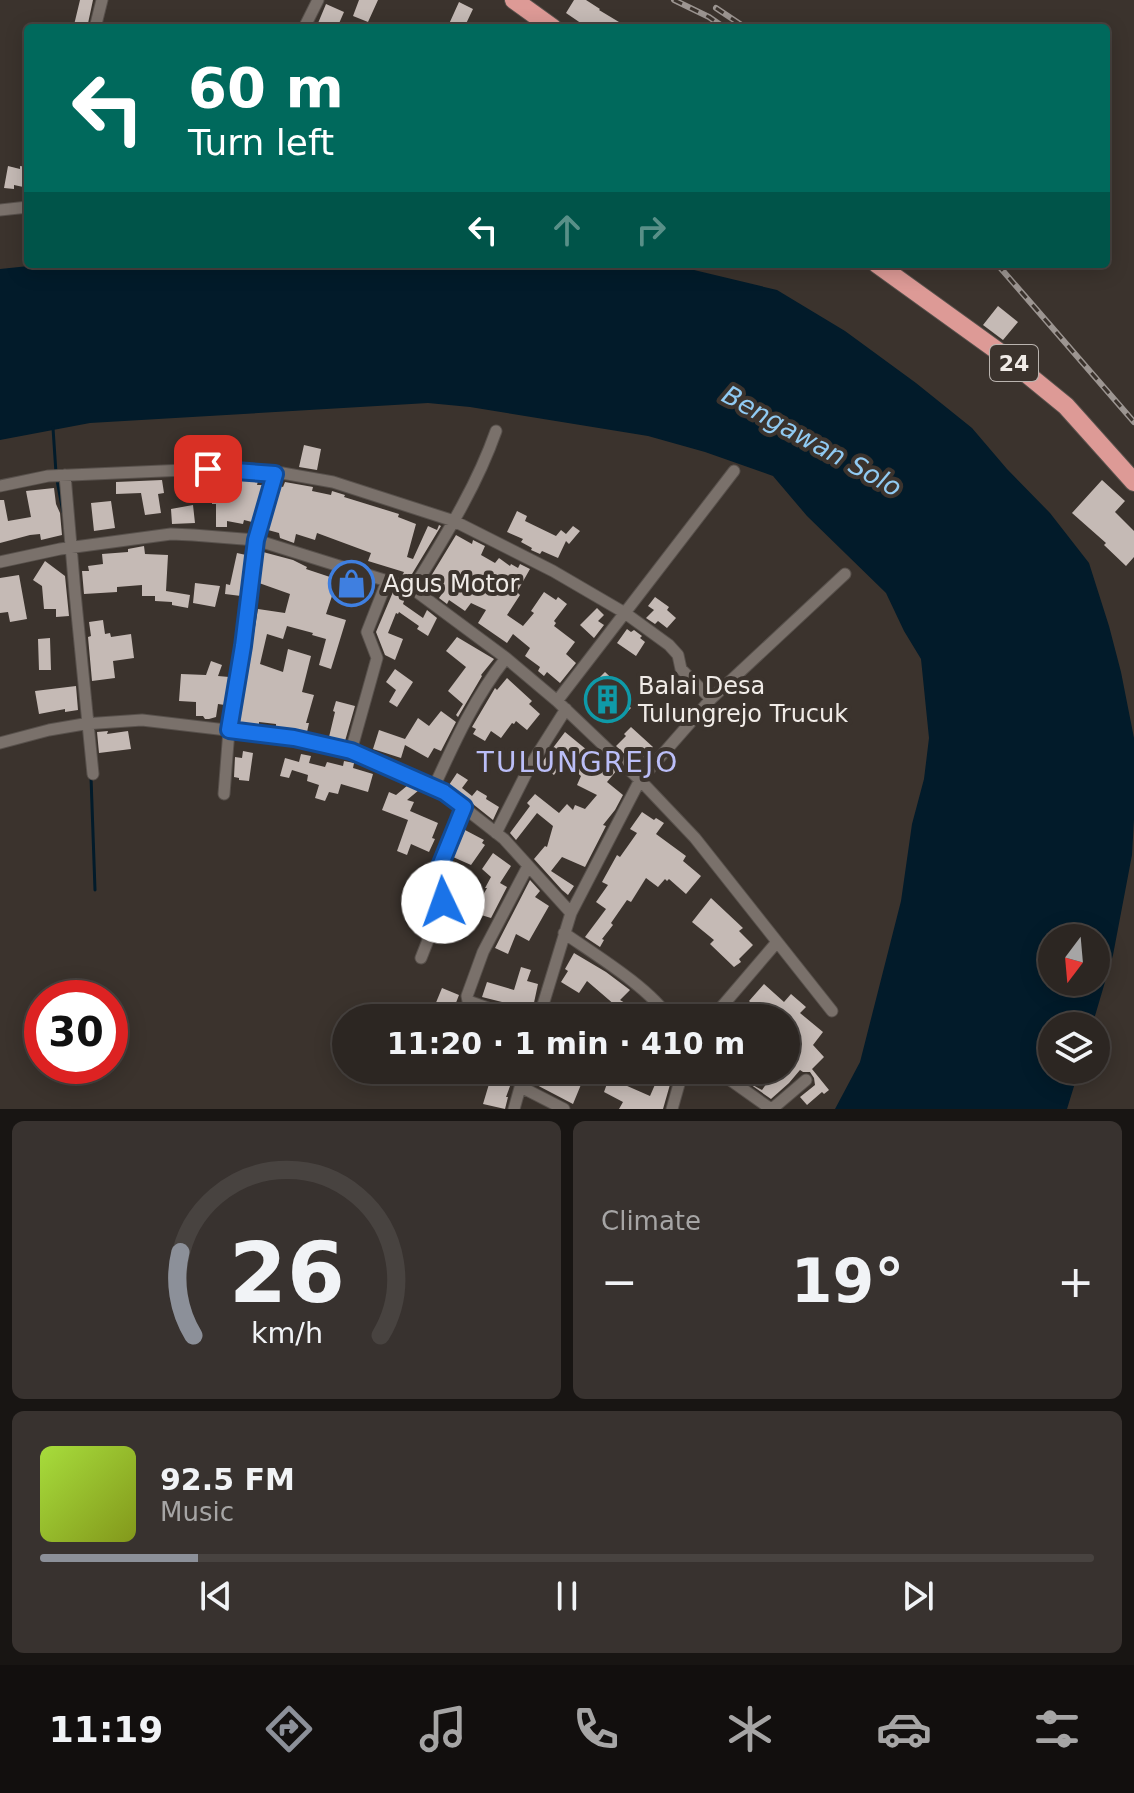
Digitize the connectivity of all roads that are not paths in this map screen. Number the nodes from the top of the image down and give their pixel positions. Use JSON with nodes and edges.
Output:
{"nodes":[{"id":1,"x":102,"y":0,"type":"edge"},
{"id":2,"x":318,"y":0,"type":"edge"},
{"id":3,"x":514,"y":0,"type":"edge"},
{"id":4,"x":96,"y":24,"type":"edge"},
{"id":5,"x":306,"y":24,"type":"edge"},
{"id":6,"x":547,"y":24,"type":"edge"},
{"id":7,"x":24,"y":207,"type":"edge"},
{"id":8,"x":0,"y":210,"type":"edge"},
{"id":9,"x":883,"y":268,"type":"edge"},
{"id":10,"x":496,"y":431,"type":"dead end"},
{"id":11,"x":734,"y":471,"type":"dead end"},
{"id":12,"x":275,"y":474,"type":"junction"},
{"id":13,"x":65,"y":475,"type":"junction"},
{"id":14,"x":1134,"y":482,"type":"edge"},
{"id":15,"x":0,"y":486,"type":"edge"},
{"id":16,"x":454,"y":521,"type":"junction"},
{"id":17,"x":256,"y":540,"type":"junction"},
{"id":18,"x":66,"y":549,"type":"junction"},
{"id":19,"x":0,"y":562,"type":"edge"},
{"id":20,"x":845,"y":574,"type":"dead end"},
{"id":21,"x":387,"y":581,"type":"junction"},
{"id":22,"x":413,"y":589,"type":"junction"},
{"id":23,"x":625,"y":613,"type":"junction"},
{"id":24,"x":506,"y":658,"type":"junction"},
{"id":25,"x":711,"y":699,"type":"junction"},
{"id":26,"x":562,"y":705,"type":"junction"},
{"id":27,"x":89,"y":724,"type":"junction"},
{"id":28,"x":229,"y":730,"type":"junction"},
{"id":29,"x":0,"y":743,"type":"edge"},
{"id":30,"x":351,"y":751,"type":"junction"},
{"id":31,"x":93,"y":774,"type":"dead end"},
{"id":32,"x":640,"y":780,"type":"junction"},
{"id":33,"x":434,"y":787,"type":"junction"},
{"id":34,"x":224,"y":794,"type":"dead end"},
{"id":35,"x":464,"y":807,"type":"junction"},
{"id":36,"x":496,"y":833,"type":"junction"},
{"id":37,"x":528,"y":866,"type":"junction"},
{"id":38,"x":571,"y":913,"type":"junction"},
{"id":39,"x":564,"y":933,"type":"junction"},
{"id":40,"x":777,"y":942,"type":"junction"},
{"id":41,"x":421,"y":958,"type":"dead end"},
{"id":42,"x":476,"y":1004,"type":"edge"},
{"id":43,"x":543,"y":1004,"type":"edge"},
{"id":44,"x":658,"y":1004,"type":"edge"},
{"id":45,"x":724,"y":1004,"type":"edge"},
{"id":46,"x":832,"y":1011,"type":"dead end"},
{"id":47,"x":806,"y":1080,"type":"dead end"},
{"id":48,"x":522,"y":1084,"type":"edge"},
{"id":49,"x":679,"y":1084,"type":"edge"},
{"id":50,"x":736,"y":1084,"type":"edge"},
{"id":51,"x":521,"y":1087,"type":"junction"},
{"id":52,"x":514,"y":1109,"type":"edge"},
{"id":53,"x":564,"y":1109,"type":"edge"},
{"id":54,"x":672,"y":1109,"type":"edge"},
{"id":55,"x":772,"y":1109,"type":"edge"}],
"edges":[{"from":1,"to":4,"type":"street"},
{"from":2,"to":5,"type":"street"},
{"from":3,"to":6,"type":"highway"},
{"from":7,"to":8,"type":"street"},
{"from":9,"to":14,"type":"highway","number":"24"},
{"from":10,"to":16,"type":"street"},
{"from":11,"to":23,"type":"street"},
{"from":12,"to":13,"type":"street"},
{"from":12,"to":16,"type":"street"},
{"from":12,"to":17,"type":"street"},
{"from":13,"to":15,"type":"street"},
{"from":13,"to":18,"type":"street"},
{"from":16,"to":22,"type":"street"},
{"from":16,"to":23,"type":"street"},
{"from":17,"to":18,"type":"street"},
{"from":17,"to":21,"type":"street"},
{"from":17,"to":28,"type":"street"},
{"from":18,"to":19,"type":"street"},
{"from":18,"to":27,"type":"street"},
{"from":20,"to":25,"type":"street"},
{"from":21,"to":22,"type":"street"},
{"from":21,"to":30,"type":"street"},
{"from":22,"to":24,"type":"street"},
{"from":23,"to":25,"type":"street"},
{"from":23,"to":26,"type":"street"},
{"from":24,"to":26,"type":"street"},
{"from":24,"to":33,"type":"street"},
{"from":25,"to":32,"type":"street"},
{"from":26,"to":32,"type":"street"},
{"from":26,"to":36,"type":"street"},
{"from":27,"to":28,"type":"street"},
{"from":27,"to":29,"type":"street"},
{"from":27,"to":31,"type":"street"},
{"from":28,"to":30,"type":"street"},
{"from":28,"to":34,"type":"street"},
{"from":30,"to":33,"type":"street"},
{"from":32,"to":38,"type":"street"},
{"from":32,"to":40,"type":"street"},
{"from":33,"to":35,"type":"street"},
{"from":35,"to":36,"type":"street"},
{"from":35,"to":41,"type":"street"},
{"from":36,"to":37,"type":"street"},
{"from":37,"to":38,"type":"street"},
{"from":37,"to":42,"type":"street"},
{"from":38,"to":39,"type":"street"},
{"from":39,"to":43,"type":"street"},
{"from":39,"to":44,"type":"street"},
{"from":40,"to":45,"type":"street"},
{"from":40,"to":46,"type":"street"},
{"from":47,"to":55,"type":"street"},
{"from":48,"to":51,"type":"street"},
{"from":49,"to":54,"type":"street"},
{"from":50,"to":55,"type":"street"},
{"from":51,"to":52,"type":"street"},
{"from":51,"to":53,"type":"street"}]}
